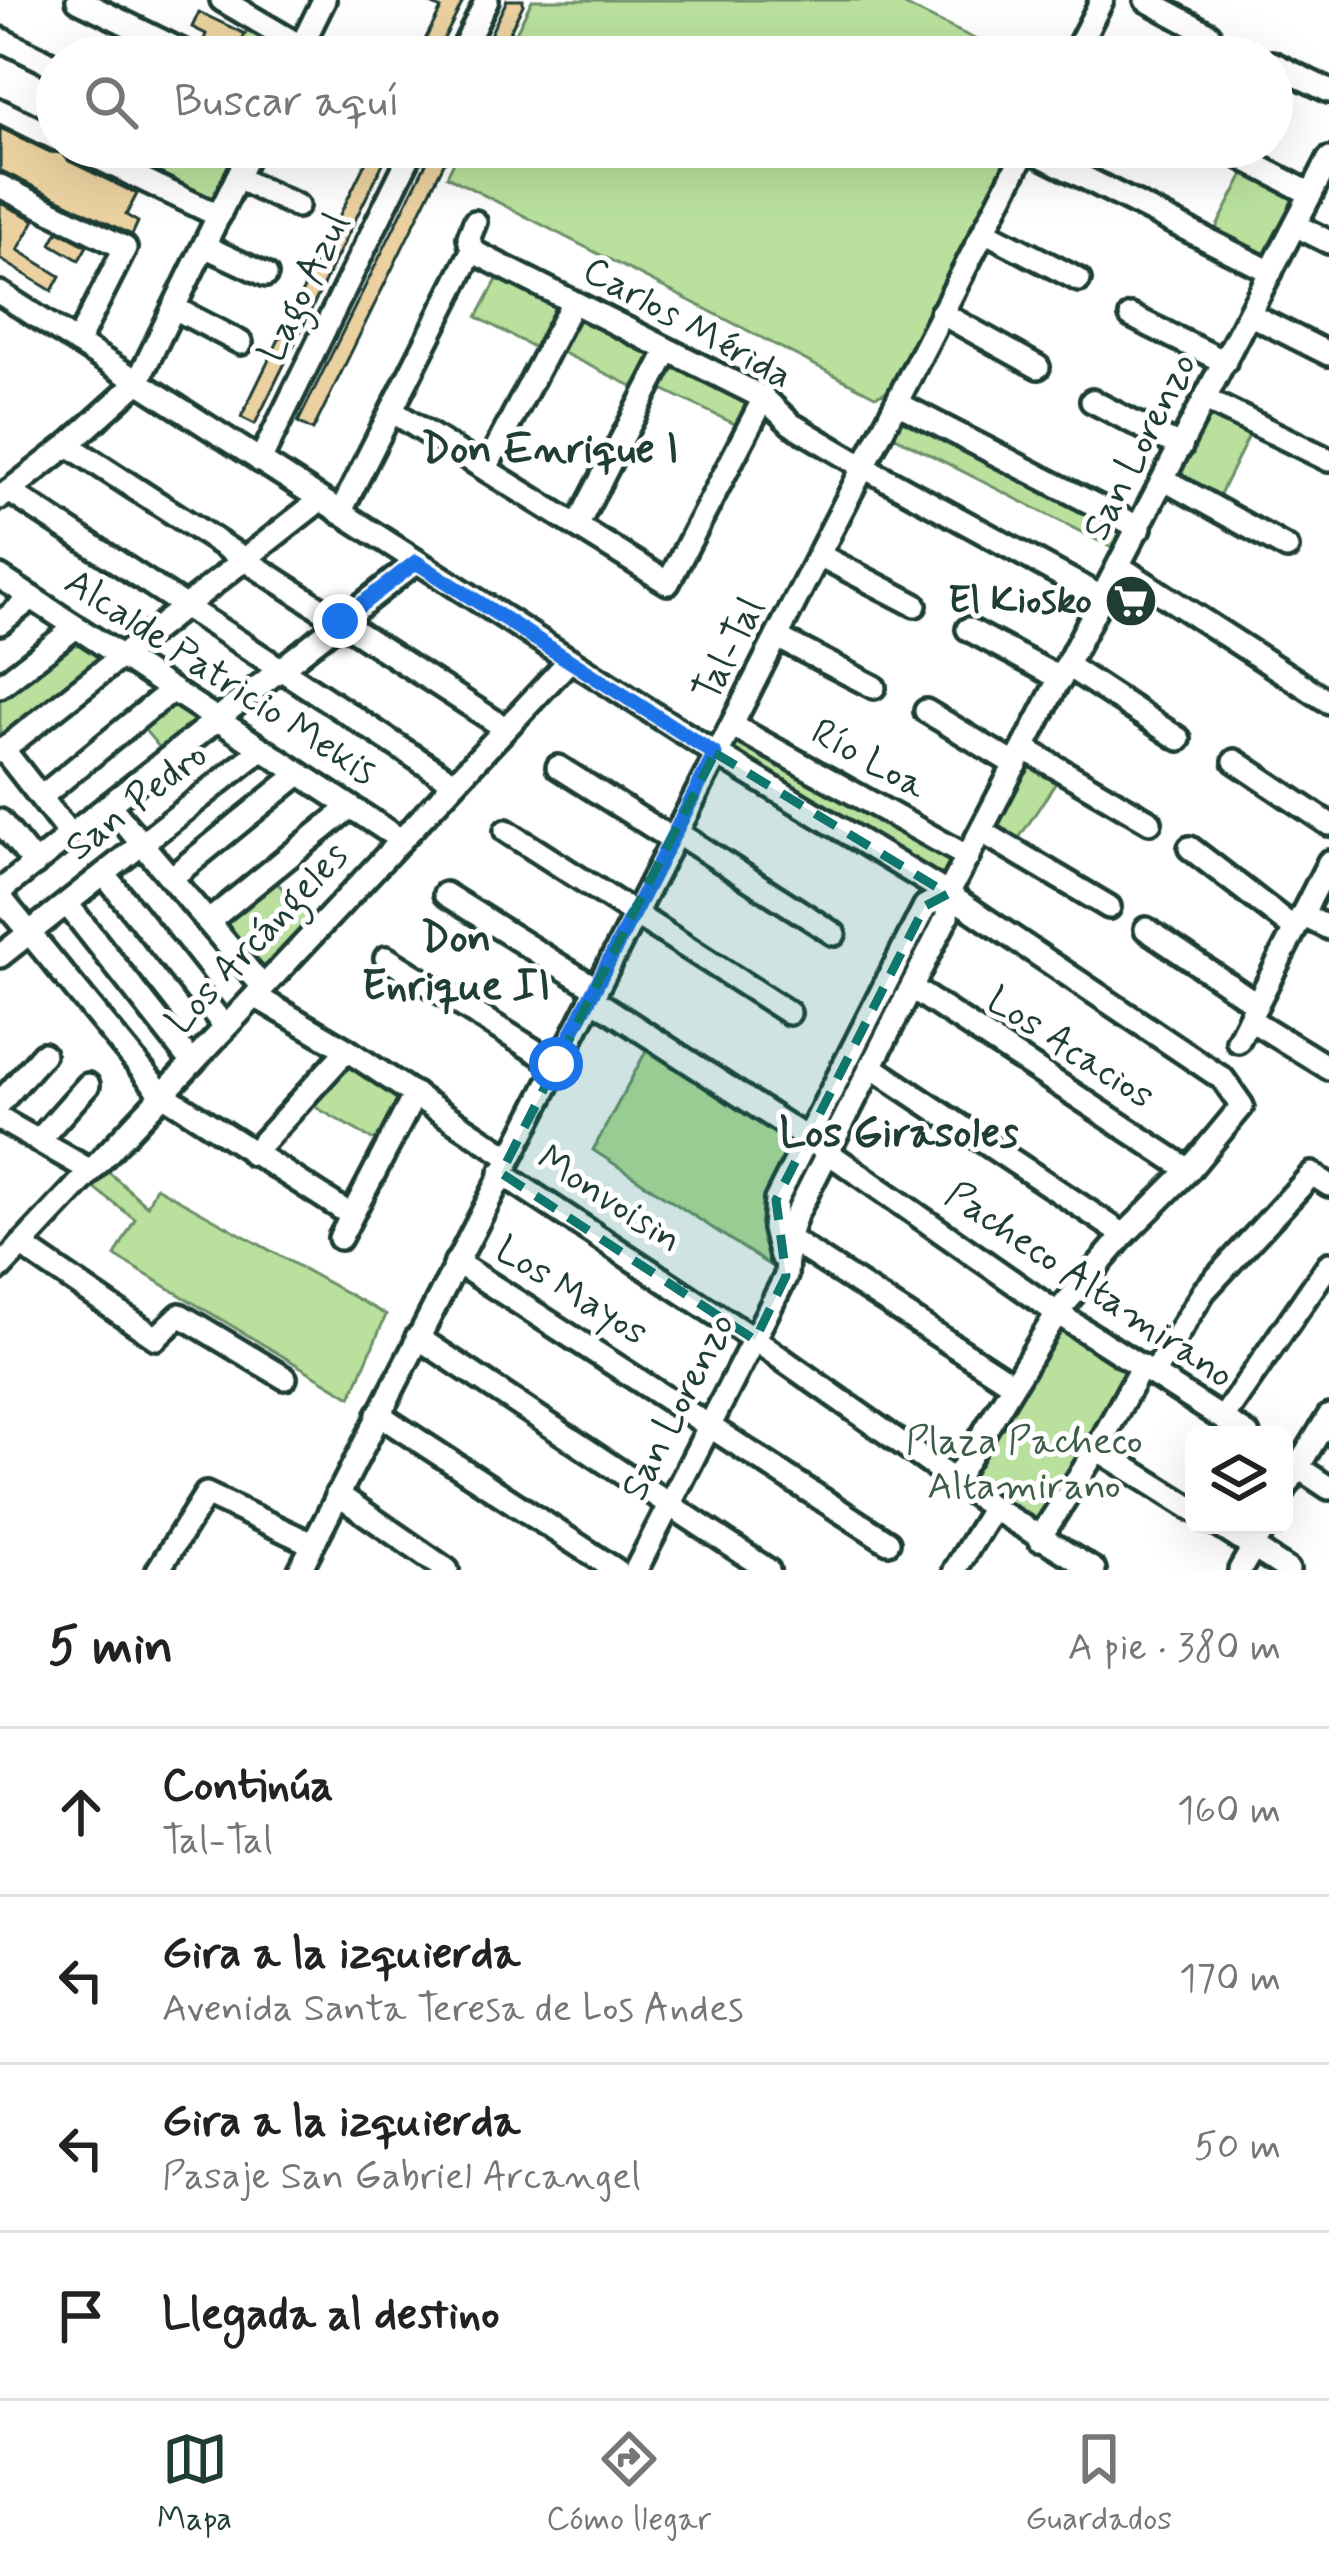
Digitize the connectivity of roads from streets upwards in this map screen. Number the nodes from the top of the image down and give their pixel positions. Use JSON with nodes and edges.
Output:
{"nodes":[{"id":1,"x":78,"y":0,"type":"edge"},
{"id":2,"x":222,"y":0,"type":"edge"},
{"id":3,"x":324,"y":0,"type":"edge"},
{"id":4,"x":487,"y":0,"type":"edge"},
{"id":5,"x":1102,"y":0,"type":"edge"},
{"id":6,"x":1146,"y":0,"type":"edge"},
{"id":7,"x":1209,"y":34,"type":"dead end"},
{"id":8,"x":151,"y":36,"type":"edge"},
{"id":9,"x":278,"y":36,"type":"edge"},
{"id":10,"x":312,"y":36,"type":"edge"},
{"id":11,"x":469,"y":36,"type":"edge"},
{"id":12,"x":1083,"y":36,"type":"edge"},
{"id":13,"x":0,"y":39,"type":"edge"},
{"id":14,"x":36,"y":57,"type":"edge"},
{"id":15,"x":1293,"y":73,"type":"edge"},
{"id":16,"x":1329,"y":91,"type":"edge"},
{"id":17,"x":0,"y":112,"type":"edge"},
{"id":18,"x":36,"y":129,"type":"edge"},
{"id":19,"x":1329,"y":159,"type":"edge"},
{"id":20,"x":118,"y":168,"type":"edge"},
{"id":21,"x":136,"y":168,"type":"edge"},
{"id":22,"x":242,"y":168,"type":"edge"},
{"id":23,"x":404,"y":168,"type":"edge"},
{"id":24,"x":1017,"y":168,"type":"edge"},
{"id":25,"x":1066,"y":168,"type":"edge"},
{"id":26,"x":1262,"y":168,"type":"edge"},
{"id":27,"x":133,"y":175,"type":"junction"},
{"id":28,"x":237,"y":178,"type":"junction"},
{"id":29,"x":0,"y":186,"type":"edge"},
{"id":30,"x":1311,"y":194,"type":"junction"},
{"id":31,"x":297,"y":206,"type":"dead end"},
{"id":32,"x":219,"y":216,"type":"junction"},
{"id":33,"x":475,"y":222,"type":"dead end"},
{"id":34,"x":1295,"y":225,"type":"junction"},
{"id":35,"x":984,"y":231,"type":"junction"},
{"id":36,"x":1329,"y":242,"type":"edge"},
{"id":37,"x":204,"y":246,"type":"junction"},
{"id":38,"x":472,"y":251,"type":"junction"},
{"id":39,"x":1271,"y":272,"type":"junction"},
{"id":40,"x":266,"y":274,"type":"dead end"},
{"id":41,"x":1079,"y":280,"type":"dead end"},
{"id":42,"x":0,"y":293,"type":"edge"},
{"id":43,"x":573,"y":302,"type":"junction"},
{"id":44,"x":174,"y":308,"type":"junction"},
{"id":45,"x":941,"y":313,"type":"junction"},
{"id":46,"x":1250,"y":314,"type":"junction"},
{"id":47,"x":1131,"y":316,"type":"dead end"},
{"id":48,"x":77,"y":343,"type":"junction"},
{"id":49,"x":241,"y":343,"type":"dead end"},
{"id":50,"x":668,"y":350,"type":"junction"},
{"id":51,"x":1329,"y":354,"type":"edge"},
{"id":52,"x":1225,"y":362,"type":"junction"},
{"id":53,"x":1037,"y":367,"type":"dead end"},
{"id":54,"x":137,"y":382,"type":"junction"},
{"id":55,"x":764,"y":398,"type":"junction"},
{"id":56,"x":1206,"y":400,"type":"junction"},
{"id":57,"x":1092,"y":401,"type":"dead end"},
{"id":58,"x":897,"y":403,"type":"junction"},
{"id":59,"x":392,"y":411,"type":"junction"},
{"id":60,"x":68,"y":445,"type":"junction"},
{"id":61,"x":1181,"y":447,"type":"junction"},
{"id":62,"x":1329,"y":460,"type":"edge"},
{"id":63,"x":260,"y":461,"type":"junction"},
{"id":64,"x":864,"y":466,"type":"junction"},
{"id":65,"x":486,"y":468,"type":"junction"},
{"id":66,"x":1165,"y":480,"type":"junction"},
{"id":67,"x":4,"y":495,"type":"edge"},
{"id":68,"x":320,"y":500,"type":"junction"},
{"id":69,"x":340,"y":513,"type":"junction"},
{"id":70,"x":577,"y":526,"type":"junction"},
{"id":71,"x":1140,"y":527,"type":"junction"},
{"id":72,"x":1287,"y":548,"type":"dead end"},
{"id":73,"x":819,"y":555,"type":"junction"},
{"id":74,"x":245,"y":558,"type":"junction"},
{"id":75,"x":416,"y":562,"type":"junction"},
{"id":76,"x":1120,"y":568,"type":"junction"},
{"id":77,"x":0,"y":577,"type":"edge"},
{"id":78,"x":32,"y":598,"type":"junction"},
{"id":79,"x":1103,"y":598,"type":"junction"},
{"id":80,"x":915,"y":605,"type":"dead end"},
{"id":81,"x":184,"y":606,"type":"junction"},
{"id":82,"x":340,"y":621,"type":"junction"},
{"id":83,"x":0,"y":623,"type":"edge"},
{"id":84,"x":76,"y":627,"type":"junction"},
{"id":85,"x":968,"y":629,"type":"dead end"},
{"id":86,"x":777,"y":637,"type":"junction"},
{"id":87,"x":122,"y":656,"type":"junction"},
{"id":88,"x":570,"y":660,"type":"junction"},
{"id":89,"x":280,"y":669,"type":"junction"},
{"id":90,"x":1064,"y":673,"type":"junction"},
{"id":91,"x":0,"y":686,"type":"edge"},
{"id":92,"x":874,"y":688,"type":"dead end"},
{"id":93,"x":172,"y":690,"type":"junction"},
{"id":94,"x":1329,"y":702,"type":"edge"},
{"id":95,"x":926,"y":711,"type":"dead end"},
{"id":96,"x":217,"y":719,"type":"junction"},
{"id":97,"x":733,"y":726,"type":"junction"},
{"id":98,"x":505,"y":728,"type":"junction"},
{"id":99,"x":1179,"y":739,"type":"dead end"},
{"id":100,"x":262,"y":749,"type":"junction"},
{"id":101,"x":2,"y":750,"type":"edge"},
{"id":102,"x":715,"y":754,"type":"junction"},
{"id":103,"x":1020,"y":757,"type":"junction"},
{"id":104,"x":1235,"y":760,"type":"dead end"},
{"id":105,"x":558,"y":767,"type":"dead end"},
{"id":106,"x":299,"y":774,"type":"junction"},
{"id":107,"x":454,"y":783,"type":"junction"},
{"id":108,"x":40,"y":797,"type":"junction"},
{"id":109,"x":110,"y":805,"type":"junction"},
{"id":110,"x":350,"y":807,"type":"junction"},
{"id":111,"x":0,"y":821,"type":"edge"},
{"id":112,"x":1150,"y":822,"type":"dead end"},
{"id":113,"x":1329,"y":824,"type":"edge"},
{"id":114,"x":506,"y":831,"type":"dead end"},
{"id":115,"x":981,"y":832,"type":"junction"},
{"id":116,"x":674,"y":835,"type":"junction"},
{"id":117,"x":70,"y":836,"type":"junction"},
{"id":118,"x":400,"y":840,"type":"junction"},
{"id":119,"x":142,"y":844,"type":"junction"},
{"id":120,"x":1190,"y":848,"type":"dead end"},
{"id":121,"x":968,"y":857,"type":"junction"},
{"id":122,"x":1329,"y":862,"type":"edge"},
{"id":123,"x":35,"y":864,"type":"junction"},
{"id":124,"x":104,"y":874,"type":"junction"},
{"id":125,"x":171,"y":878,"type":"junction"},
{"id":126,"x":0,"y":894,"type":"edge"},
{"id":127,"x":445,"y":894,"type":"dead end"},
{"id":128,"x":948,"y":894,"type":"junction"},
{"id":129,"x":67,"y":904,"type":"junction"},
{"id":130,"x":1109,"y":907,"type":"dead end"},
{"id":131,"x":634,"y":912,"type":"junction"},
{"id":132,"x":208,"y":922,"type":"junction"},
{"id":133,"x":1299,"y":922,"type":"junction"},
{"id":134,"x":1329,"y":928,"type":"edge"},
{"id":135,"x":1146,"y":929,"type":"dead end"},
{"id":136,"x":29,"y":933,"type":"junction"},
{"id":137,"x":834,"y":934,"type":"dead end"},
{"id":138,"x":0,"y":956,"type":"edge"},
{"id":139,"x":386,"y":958,"type":"dead end"},
{"id":140,"x":912,"y":988,"type":"junction"},
{"id":141,"x":259,"y":991,"type":"junction"},
{"id":142,"x":593,"y":993,"type":"junction"},
{"id":143,"x":1253,"y":1011,"type":"junction"},
{"id":144,"x":789,"y":1012,"type":"dead end"},
{"id":145,"x":225,"y":1027,"type":"junction"},
{"id":146,"x":1328,"y":1039,"type":"edge"},
{"id":147,"x":1238,"y":1041,"type":"dead end"},
{"id":148,"x":347,"y":1050,"type":"junction"},
{"id":149,"x":43,"y":1054,"type":"dead end"},
{"id":150,"x":192,"y":1063,"type":"junction"},
{"id":151,"x":556,"y":1064,"type":"junction"},
{"id":152,"x":1324,"y":1065,"type":"edge"},
{"id":153,"x":870,"y":1066,"type":"junction"},
{"id":154,"x":88,"y":1085,"type":"dead end"},
{"id":155,"x":161,"y":1094,"type":"junction"},
{"id":156,"x":416,"y":1094,"type":"junction"},
{"id":157,"x":0,"y":1103,"type":"edge"},
{"id":158,"x":8,"y":1123,"type":"edge"},
{"id":159,"x":38,"y":1141,"type":"junction"},
{"id":160,"x":0,"y":1145,"type":"edge"},
{"id":161,"x":817,"y":1145,"type":"junction"},
{"id":162,"x":252,"y":1154,"type":"junction"},
{"id":163,"x":505,"y":1165,"type":"junction"},
{"id":164,"x":1189,"y":1170,"type":"junction"},
{"id":165,"x":91,"y":1171,"type":"junction"},
{"id":166,"x":1321,"y":1179,"type":"edge"},
{"id":167,"x":351,"y":1215,"type":"junction"},
{"id":168,"x":781,"y":1234,"type":"junction"},
{"id":169,"x":1124,"y":1235,"type":"junction"},
{"id":170,"x":340,"y":1238,"type":"dead end"},
{"id":171,"x":21,"y":1246,"type":"junction"},
{"id":172,"x":456,"y":1262,"type":"junction"},
{"id":173,"x":1329,"y":1264,"type":"edge"},
{"id":174,"x":0,"y":1268,"type":"edge"},
{"id":175,"x":1058,"y":1312,"type":"junction"},
{"id":176,"x":417,"y":1337,"type":"junction"},
{"id":177,"x":755,"y":1340,"type":"junction"},
{"id":178,"x":1148,"y":1370,"type":"junction"},
{"id":179,"x":285,"y":1378,"type":"dead end"},
{"id":180,"x":1012,"y":1383,"type":"junction"},
{"id":181,"x":378,"y":1414,"type":"junction"},
{"id":182,"x":1329,"y":1416,"type":"edge"},
{"id":183,"x":1223,"y":1418,"type":"junction"},
{"id":184,"x":711,"y":1424,"type":"junction"},
{"id":185,"x":1235,"y":1426,"type":"edge"},
{"id":186,"x":1097,"y":1448,"type":"junction"},
{"id":187,"x":1293,"y":1458,"type":"edge"},
{"id":188,"x":1293,"y":1464,"type":"edge"},
{"id":189,"x":955,"y":1480,"type":"junction"},
{"id":190,"x":1329,"y":1488,"type":"edge"},
{"id":191,"x":337,"y":1494,"type":"junction"},
{"id":192,"x":670,"y":1503,"type":"junction"},
{"id":193,"x":1185,"y":1504,"type":"edge"},
{"id":194,"x":993,"y":1508,"type":"junction"},
{"id":195,"x":1232,"y":1534,"type":"edge"},
{"id":196,"x":1261,"y":1534,"type":"edge"},
{"id":197,"x":1039,"y":1539,"type":"junction"},
{"id":198,"x":888,"y":1542,"type":"dead end"},
{"id":199,"x":312,"y":1544,"type":"junction"},
{"id":200,"x":1254,"y":1548,"type":"junction"},
{"id":201,"x":158,"y":1570,"type":"edge"},
{"id":202,"x":300,"y":1570,"type":"edge"},
{"id":203,"x":447,"y":1570,"type":"edge"},
{"id":204,"x":616,"y":1570,"type":"edge"},
{"id":205,"x":636,"y":1570,"type":"edge"},
{"id":206,"x":768,"y":1570,"type":"edge"},
{"id":207,"x":955,"y":1570,"type":"edge"},
{"id":208,"x":1094,"y":1570,"type":"edge"},
{"id":209,"x":1240,"y":1570,"type":"edge"},
{"id":210,"x":1288,"y":1570,"type":"edge"}],
"edges":[{"from":1,"to":8,"type":"street"},
{"from":2,"to":9,"type":"street"},
{"from":3,"to":10,"type":"street"},
{"from":4,"to":11,"type":"street"},
{"from":5,"to":12,"type":"street"},
{"from":6,"to":7,"type":"street"},
{"from":13,"to":14,"type":"street"},
{"from":15,"to":16,"type":"street"},
{"from":17,"to":18,"type":"street"},
{"from":19,"to":30,"type":"street","name":"San Lorenzo"},
{"from":20,"to":27,"type":"street"},
{"from":21,"to":27,"type":"street"},
{"from":22,"to":28,"type":"street"},
{"from":23,"to":63,"type":"street","name":"Lago Azul"},
{"from":24,"to":35,"type":"street","name":"Tal-Tal"},
{"from":25,"to":39,"type":"street"},
{"from":26,"to":30,"type":"street"},
{"from":27,"to":32,"type":"street"},
{"from":28,"to":31,"type":"street"},
{"from":28,"to":32,"type":"street"},
{"from":29,"to":48,"type":"street"},
{"from":30,"to":34,"type":"street","name":"San Lorenzo"},
{"from":32,"to":37,"type":"street"},
{"from":33,"to":38,"type":"street"},
{"from":34,"to":36,"type":"street"},
{"from":34,"to":39,"type":"street","name":"San Lorenzo"},
{"from":35,"to":41,"type":"street"},
{"from":35,"to":45,"type":"street","name":"Tal-Tal"},
{"from":37,"to":40,"type":"street"},
{"from":37,"to":44,"type":"street"},
{"from":38,"to":43,"type":"street","name":"Carlos Mérida"},
{"from":38,"to":59,"type":"street"},
{"from":39,"to":46,"type":"street","name":"San Lorenzo"},
{"from":42,"to":48,"type":"street"},
{"from":43,"to":50,"type":"street","name":"Carlos Mérida"},
{"from":43,"to":65,"type":"street"},
{"from":44,"to":49,"type":"street"},
{"from":44,"to":54,"type":"street"},
{"from":45,"to":53,"type":"street"},
{"from":45,"to":58,"type":"street","name":"Tal-Tal"},
{"from":46,"to":51,"type":"street"},
{"from":46,"to":52,"type":"street","name":"San Lorenzo"},
{"from":47,"to":52,"type":"street"},
{"from":48,"to":54,"type":"street"},
{"from":50,"to":55,"type":"street","name":"Carlos Mérida"},
{"from":50,"to":70,"type":"street"},
{"from":52,"to":56,"type":"street","name":"San Lorenzo"},
{"from":54,"to":60,"type":"street"},
{"from":54,"to":63,"type":"street"},
{"from":55,"to":64,"type":"street","name":"Carlos Mérida"},
{"from":55,"to":70,"type":"street"},
{"from":56,"to":61,"type":"street","name":"San Lorenzo"},
{"from":56,"to":62,"type":"street"},
{"from":57,"to":61,"type":"street"},
{"from":58,"to":64,"type":"street","name":"Tal-Tal"},
{"from":58,"to":71,"type":"street"},
{"from":59,"to":65,"type":"street"},
{"from":59,"to":69,"type":"street"},
{"from":60,"to":67,"type":"street"},
{"from":60,"to":74,"type":"street"},
{"from":61,"to":66,"type":"street","name":"San Lorenzo"},
{"from":63,"to":68,"type":"street"},
{"from":64,"to":73,"type":"street","name":"Tal-Tal"},
{"from":64,"to":79,"type":"street","name":"Carlos Mérida"},
{"from":65,"to":70,"type":"street"},
{"from":66,"to":71,"type":"street","name":"San Lorenzo"},
{"from":66,"to":72,"type":"street"},
{"from":67,"to":81,"type":"street"},
{"from":68,"to":69,"type":"street"},
{"from":68,"to":74,"type":"street"},
{"from":69,"to":75,"type":"street"},
{"from":71,"to":76,"type":"street","name":"San Lorenzo"},
{"from":73,"to":80,"type":"street"},
{"from":73,"to":86,"type":"street","name":"Tal-Tal"},
{"from":74,"to":81,"type":"street"},
{"from":74,"to":82,"type":"street"},
{"from":75,"to":82,"type":"street"},
{"from":75,"to":88,"type":"street"},
{"from":76,"to":79,"type":"street","name":"San Lorenzo"},
{"from":76,"to":94,"type":"street"},
{"from":77,"to":78,"type":"street","name":"Alcalde Patricio Mekis"},
{"from":78,"to":83,"type":"street"},
{"from":78,"to":84,"type":"street","name":"Alcalde Patricio Mekis"},
{"from":79,"to":90,"type":"street","name":"San Lorenzo"},
{"from":81,"to":87,"type":"street"},
{"from":81,"to":89,"type":"street"},
{"from":82,"to":89,"type":"street"},
{"from":82,"to":98,"type":"street"},
{"from":84,"to":87,"type":"street","name":"Alcalde Patricio Mekis"},
{"from":84,"to":91,"type":"street"},
{"from":85,"to":90,"type":"street"},
{"from":86,"to":92,"type":"street"},
{"from":86,"to":97,"type":"street","name":"Tal-Tal"},
{"from":87,"to":93,"type":"street","name":"Alcalde Patricio Mekis"},
{"from":87,"to":101,"type":"street"},
{"from":88,"to":98,"type":"street","name":"Los Arcángeles"},
{"from":88,"to":102,"type":"street"},
{"from":89,"to":96,"type":"street"},
{"from":89,"to":107,"type":"street"},
{"from":90,"to":99,"type":"street"},
{"from":90,"to":103,"type":"street","name":"San Lorenzo"},
{"from":93,"to":96,"type":"street","name":"Alcalde Patricio Mekis"},
{"from":93,"to":108,"type":"street"},
{"from":95,"to":103,"type":"street"},
{"from":96,"to":100,"type":"street","name":"Alcalde Patricio Mekis"},
{"from":96,"to":109,"type":"street"},
{"from":97,"to":102,"type":"street","name":"Tal-Tal"},
{"from":97,"to":121,"type":"street","name":"Río Loa"},
{"from":98,"to":107,"type":"street","name":"Los Arcángeles"},
{"from":100,"to":106,"type":"street","name":"Alcalde Patricio Mekis"},
{"from":100,"to":119,"type":"street","name":"San Pedro"},
{"from":101,"to":108,"type":"street"},
{"from":102,"to":116,"type":"street","name":"Tal-Tal"},
{"from":102,"to":128,"type":"street"},
{"from":103,"to":112,"type":"street"},
{"from":103,"to":115,"type":"street","name":"San Lorenzo"},
{"from":104,"to":113,"type":"street"},
{"from":105,"to":116,"type":"street"},
{"from":106,"to":110,"type":"street","name":"Alcalde Patricio Mekis"},
{"from":106,"to":125,"type":"street"},
{"from":107,"to":118,"type":"street","name":"Los Arcángeles"},
{"from":108,"to":117,"type":"street"},
{"from":109,"to":117,"type":"street"},
{"from":109,"to":119,"type":"street","name":"Monvoisin"},
{"from":110,"to":118,"type":"street","name":"Alcalde Patricio Mekis"},
{"from":110,"to":132,"type":"street"},
{"from":111,"to":123,"type":"street"},
{"from":114,"to":131,"type":"street"},
{"from":115,"to":121,"type":"street","name":"San Lorenzo"},
{"from":115,"to":130,"type":"street"},
{"from":116,"to":131,"type":"street","name":"Tal-Tal"},
{"from":116,"to":137,"type":"street"},
{"from":117,"to":123,"type":"street"},
{"from":118,"to":141,"type":"street","name":"Los Arcángeles"},
{"from":119,"to":124,"type":"street","name":"San Pedro"},
{"from":119,"to":125,"type":"street","name":"Monvoisin"},
{"from":120,"to":133,"type":"street"},
{"from":121,"to":128,"type":"street","name":"San Lorenzo"},
{"from":122,"to":133,"type":"street"},
{"from":123,"to":126,"type":"street"},
{"from":124,"to":129,"type":"street","name":"San Pedro"},
{"from":124,"to":145,"type":"street"},
{"from":125,"to":132,"type":"street","name":"Monvoisin"},
{"from":126,"to":136,"type":"street"},
{"from":127,"to":142,"type":"street","name":"Pacheco Altamirano"},
{"from":128,"to":140,"type":"street","name":"San Lorenzo"},
{"from":128,"to":161,"type":"street","name":"San Lorenzo"},
{"from":128,"to":164,"type":"street"},
{"from":129,"to":136,"type":"street","name":"San Pedro"},
{"from":129,"to":150,"type":"street"},
{"from":131,"to":142,"type":"street","name":"Tal-Tal"},
{"from":131,"to":144,"type":"street"},
{"from":132,"to":141,"type":"street","name":"Monvoisin"},
{"from":133,"to":134,"type":"street"},
{"from":133,"to":143,"type":"street"},
{"from":135,"to":143,"type":"street"},
{"from":136,"to":138,"type":"street","name":"San Pedro"},
{"from":136,"to":155,"type":"street"},
{"from":139,"to":151,"type":"street"},
{"from":140,"to":153,"type":"street","name":"San Lorenzo"},
{"from":140,"to":164,"type":"street","name":"Los Acacios"},
{"from":141,"to":145,"type":"street","name":"Los Arcángeles"},
{"from":141,"to":148,"type":"street","name":"Monvoisin"},
{"from":142,"to":151,"type":"street","name":"Tal-Tal"},
{"from":142,"to":161,"type":"street","name":"Pacheco Altamirano"},
{"from":143,"to":147,"type":"street"},
{"from":143,"to":152,"type":"street"},
{"from":145,"to":150,"type":"street","name":"Los Arcángeles"},
{"from":146,"to":152,"type":"street"},
{"from":148,"to":156,"type":"street","name":"Monvoisin"},
{"from":148,"to":162,"type":"street"},
{"from":149,"to":157,"type":"street"},
{"from":150,"to":155,"type":"street","name":"Los Arcángeles"},
{"from":151,"to":163,"type":"street","name":"Tal-Tal"},
{"from":153,"to":161,"type":"street","name":"San Lorenzo"},
{"from":153,"to":169,"type":"street"},
{"from":154,"to":159,"type":"street"},
{"from":155,"to":162,"type":"street"},
{"from":155,"to":165,"type":"street","name":"Los Arcángeles"},
{"from":156,"to":163,"type":"street","name":"Monvoisin"},
{"from":156,"to":167,"type":"street"},
{"from":158,"to":159,"type":"street"},
{"from":158,"to":160,"type":"street"},
{"from":159,"to":165,"type":"street"},
{"from":161,"to":168,"type":"street","name":"San Lorenzo"},
{"from":161,"to":175,"type":"street","name":"Pacheco Altamirano"},
{"from":162,"to":167,"type":"street"},
{"from":163,"to":172,"type":"street","name":"Tal-Tal"},
{"from":163,"to":177,"type":"street","name":"Monvoisin"},
{"from":164,"to":169,"type":"street"},
{"from":165,"to":171,"type":"street","name":"Los Arcángeles"},
{"from":166,"to":178,"type":"street"},
{"from":167,"to":170,"type":"street"},
{"from":168,"to":177,"type":"street","name":"San Lorenzo"},
{"from":168,"to":180,"type":"street"},
{"from":169,"to":175,"type":"street"},
{"from":171,"to":174,"type":"street","name":"Los Arcángeles"},
{"from":171,"to":179,"type":"street"},
{"from":172,"to":176,"type":"street","name":"Tal-Tal"},
{"from":172,"to":184,"type":"street","name":"Los Mayos"},
{"from":173,"to":183,"type":"street"},
{"from":175,"to":178,"type":"street","name":"Pacheco Altamirano"},
{"from":175,"to":180,"type":"street"},
{"from":176,"to":181,"type":"street","name":"Tal-Tal"},
{"from":176,"to":192,"type":"street"},
{"from":177,"to":184,"type":"street","name":"San Lorenzo"},
{"from":177,"to":189,"type":"street","name":"Monvoisin"},
{"from":178,"to":183,"type":"street","name":"Pacheco Altamirano"},
{"from":178,"to":186,"type":"street"},
{"from":180,"to":189,"type":"street"},
{"from":181,"to":191,"type":"street","name":"Tal-Tal"},
{"from":181,"to":204,"type":"street"},
{"from":182,"to":187,"type":"street"},
{"from":183,"to":185,"type":"street","name":"Pacheco Altamirano"},
{"from":184,"to":192,"type":"street","name":"San Lorenzo"},
{"from":184,"to":198,"type":"street","name":"Los Mayos"},
{"from":186,"to":193,"type":"street"},
{"from":186,"to":197,"type":"street"},
{"from":188,"to":190,"type":"street"},
{"from":189,"to":194,"type":"street","name":"Monvoisin"},
{"from":191,"to":199,"type":"street","name":"Tal-Tal"},
{"from":191,"to":203,"type":"street"},
{"from":192,"to":205,"type":"street","name":"San Lorenzo"},
{"from":192,"to":206,"type":"street"},
{"from":194,"to":197,"type":"street","name":"Monvoisin"},
{"from":194,"to":207,"type":"street"},
{"from":195,"to":200,"type":"street"},
{"from":196,"to":200,"type":"street"},
{"from":197,"to":208,"type":"street","name":"Monvoisin"},
{"from":199,"to":201,"type":"street"},
{"from":199,"to":202,"type":"street","name":"Tal-Tal"},
{"from":200,"to":209,"type":"street"},
{"from":200,"to":210,"type":"street"}]}
